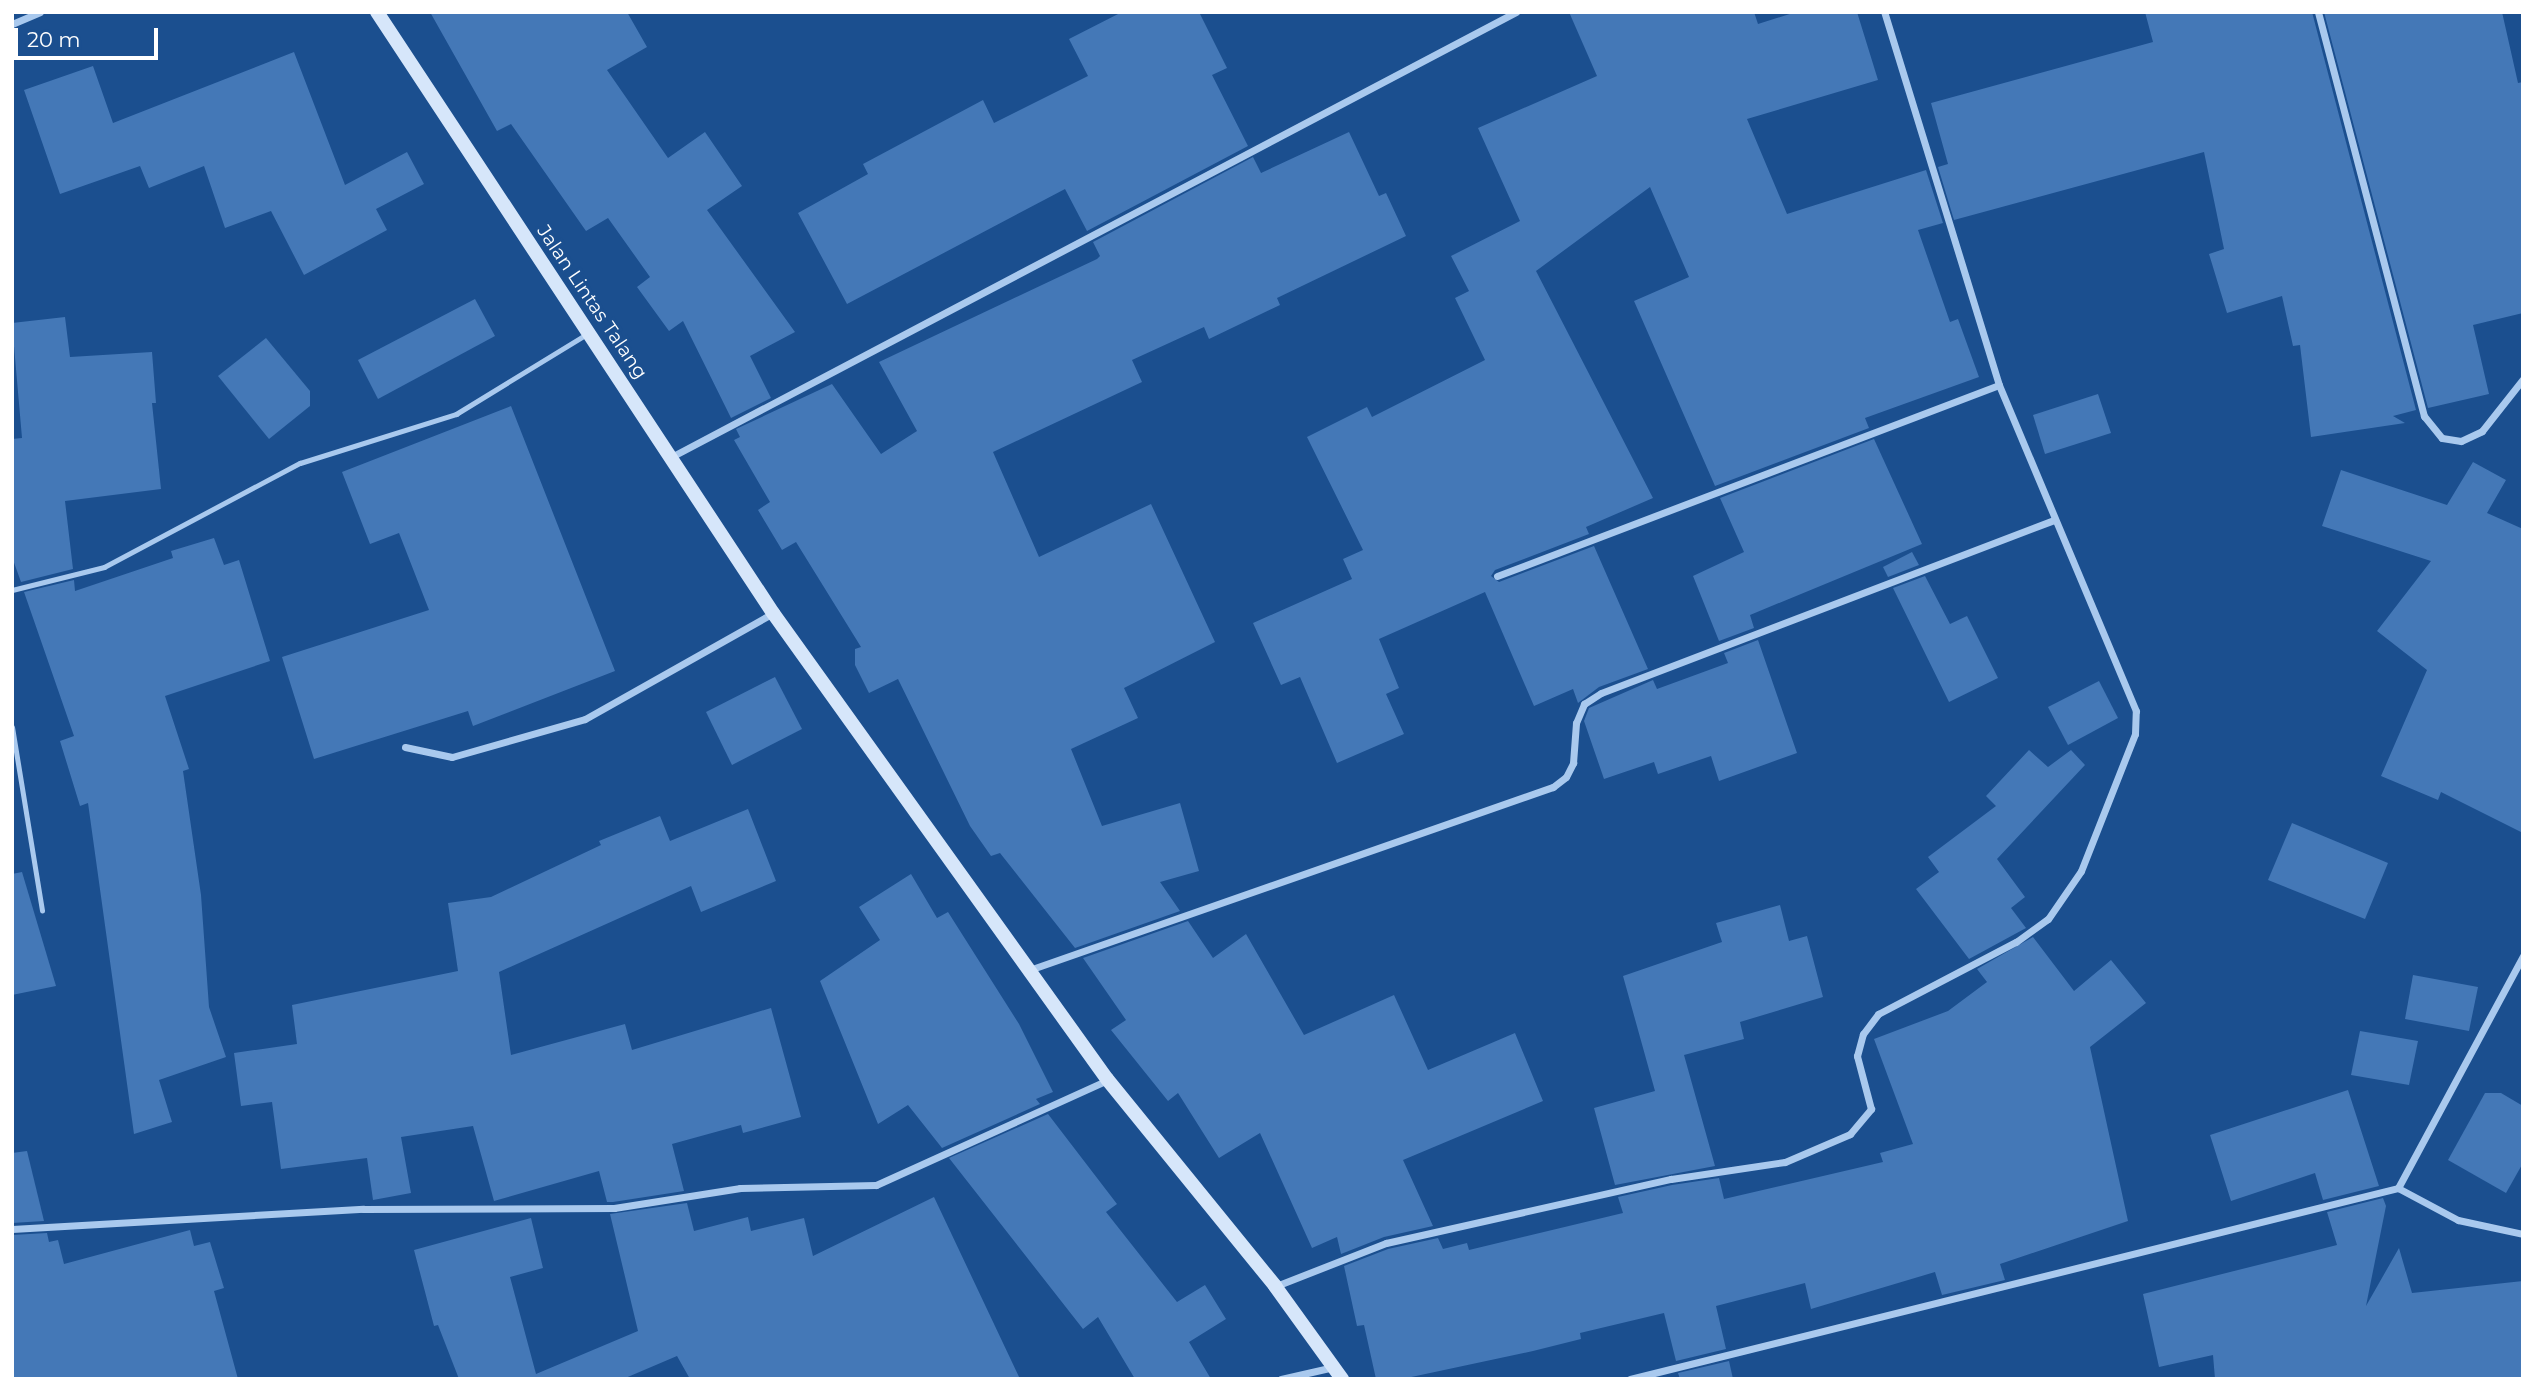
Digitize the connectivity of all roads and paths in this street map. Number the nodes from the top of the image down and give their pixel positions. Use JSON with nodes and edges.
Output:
{"nodes":[{"id":1,"x":40,"y":12,"type":"edge"},
{"id":2,"x":377,"y":12,"type":"edge"},
{"id":3,"x":1516,"y":12,"type":"edge"},
{"id":4,"x":1884,"y":12,"type":"edge"},
{"id":5,"x":2318,"y":12,"type":"edge"},
{"id":6,"x":12,"y":24,"type":"edge"},
{"id":7,"x":588,"y":333,"type":"junction"},
{"id":8,"x":2523,"y":379,"type":"edge"},
{"id":9,"x":1999,"y":385,"type":"junction"},
{"id":10,"x":673,"y":456,"type":"junction"},
{"id":11,"x":2055,"y":520,"type":"junction"},
{"id":12,"x":1497,"y":576,"type":"dead end"},
{"id":13,"x":12,"y":590,"type":"edge"},
{"id":14,"x":773,"y":613,"type":"junction"},
{"id":15,"x":12,"y":727,"type":"edge"},
{"id":16,"x":405,"y":747,"type":"dead end"},
{"id":17,"x":42,"y":911,"type":"dead end"},
{"id":18,"x":2523,"y":956,"type":"edge"},
{"id":19,"x":1032,"y":969,"type":"junction"},
{"id":20,"x":1107,"y":1079,"type":"junction"},
{"id":21,"x":2398,"y":1188,"type":"junction"},
{"id":22,"x":12,"y":1229,"type":"edge"},
{"id":23,"x":2523,"y":1234,"type":"edge"},
{"id":24,"x":1275,"y":1286,"type":"junction"},
{"id":25,"x":1338,"y":1373,"type":"edge"},
{"id":26,"x":1280,"y":1379,"type":"edge"},
{"id":27,"x":1630,"y":1379,"type":"edge"}],
"edges":[{"from":1,"to":6,"type":"street"},
{"from":2,"to":7,"type":"street","name":"Jalan Lintas Talang"},
{"from":3,"to":10,"type":"street"},
{"from":4,"to":9,"type":"street"},
{"from":5,"to":8,"type":"street"},
{"from":7,"to":10,"type":"street","name":"Jalan Lintas Talang"},
{"from":7,"to":13,"type":"lane"},
{"from":9,"to":11,"type":"street"},
{"from":9,"to":12,"type":"street"},
{"from":10,"to":14,"type":"street","name":"Jalan Lintas Talang"},
{"from":11,"to":19,"type":"street"},
{"from":11,"to":24,"type":"street"},
{"from":14,"to":16,"type":"street"},
{"from":14,"to":19,"type":"street","name":"Jalan Lintas Talang"},
{"from":15,"to":17,"type":"lane"},
{"from":18,"to":21,"type":"street"},
{"from":19,"to":20,"type":"street","name":"Jalan Lintas Talang"},
{"from":20,"to":22,"type":"street"},
{"from":20,"to":24,"type":"street","name":"Jalan Lintas Talang"},
{"from":21,"to":23,"type":"street"},
{"from":21,"to":27,"type":"street"},
{"from":24,"to":25,"type":"street","name":"Jalan Lintas Talang"},
{"from":25,"to":26,"type":"street"}]}
